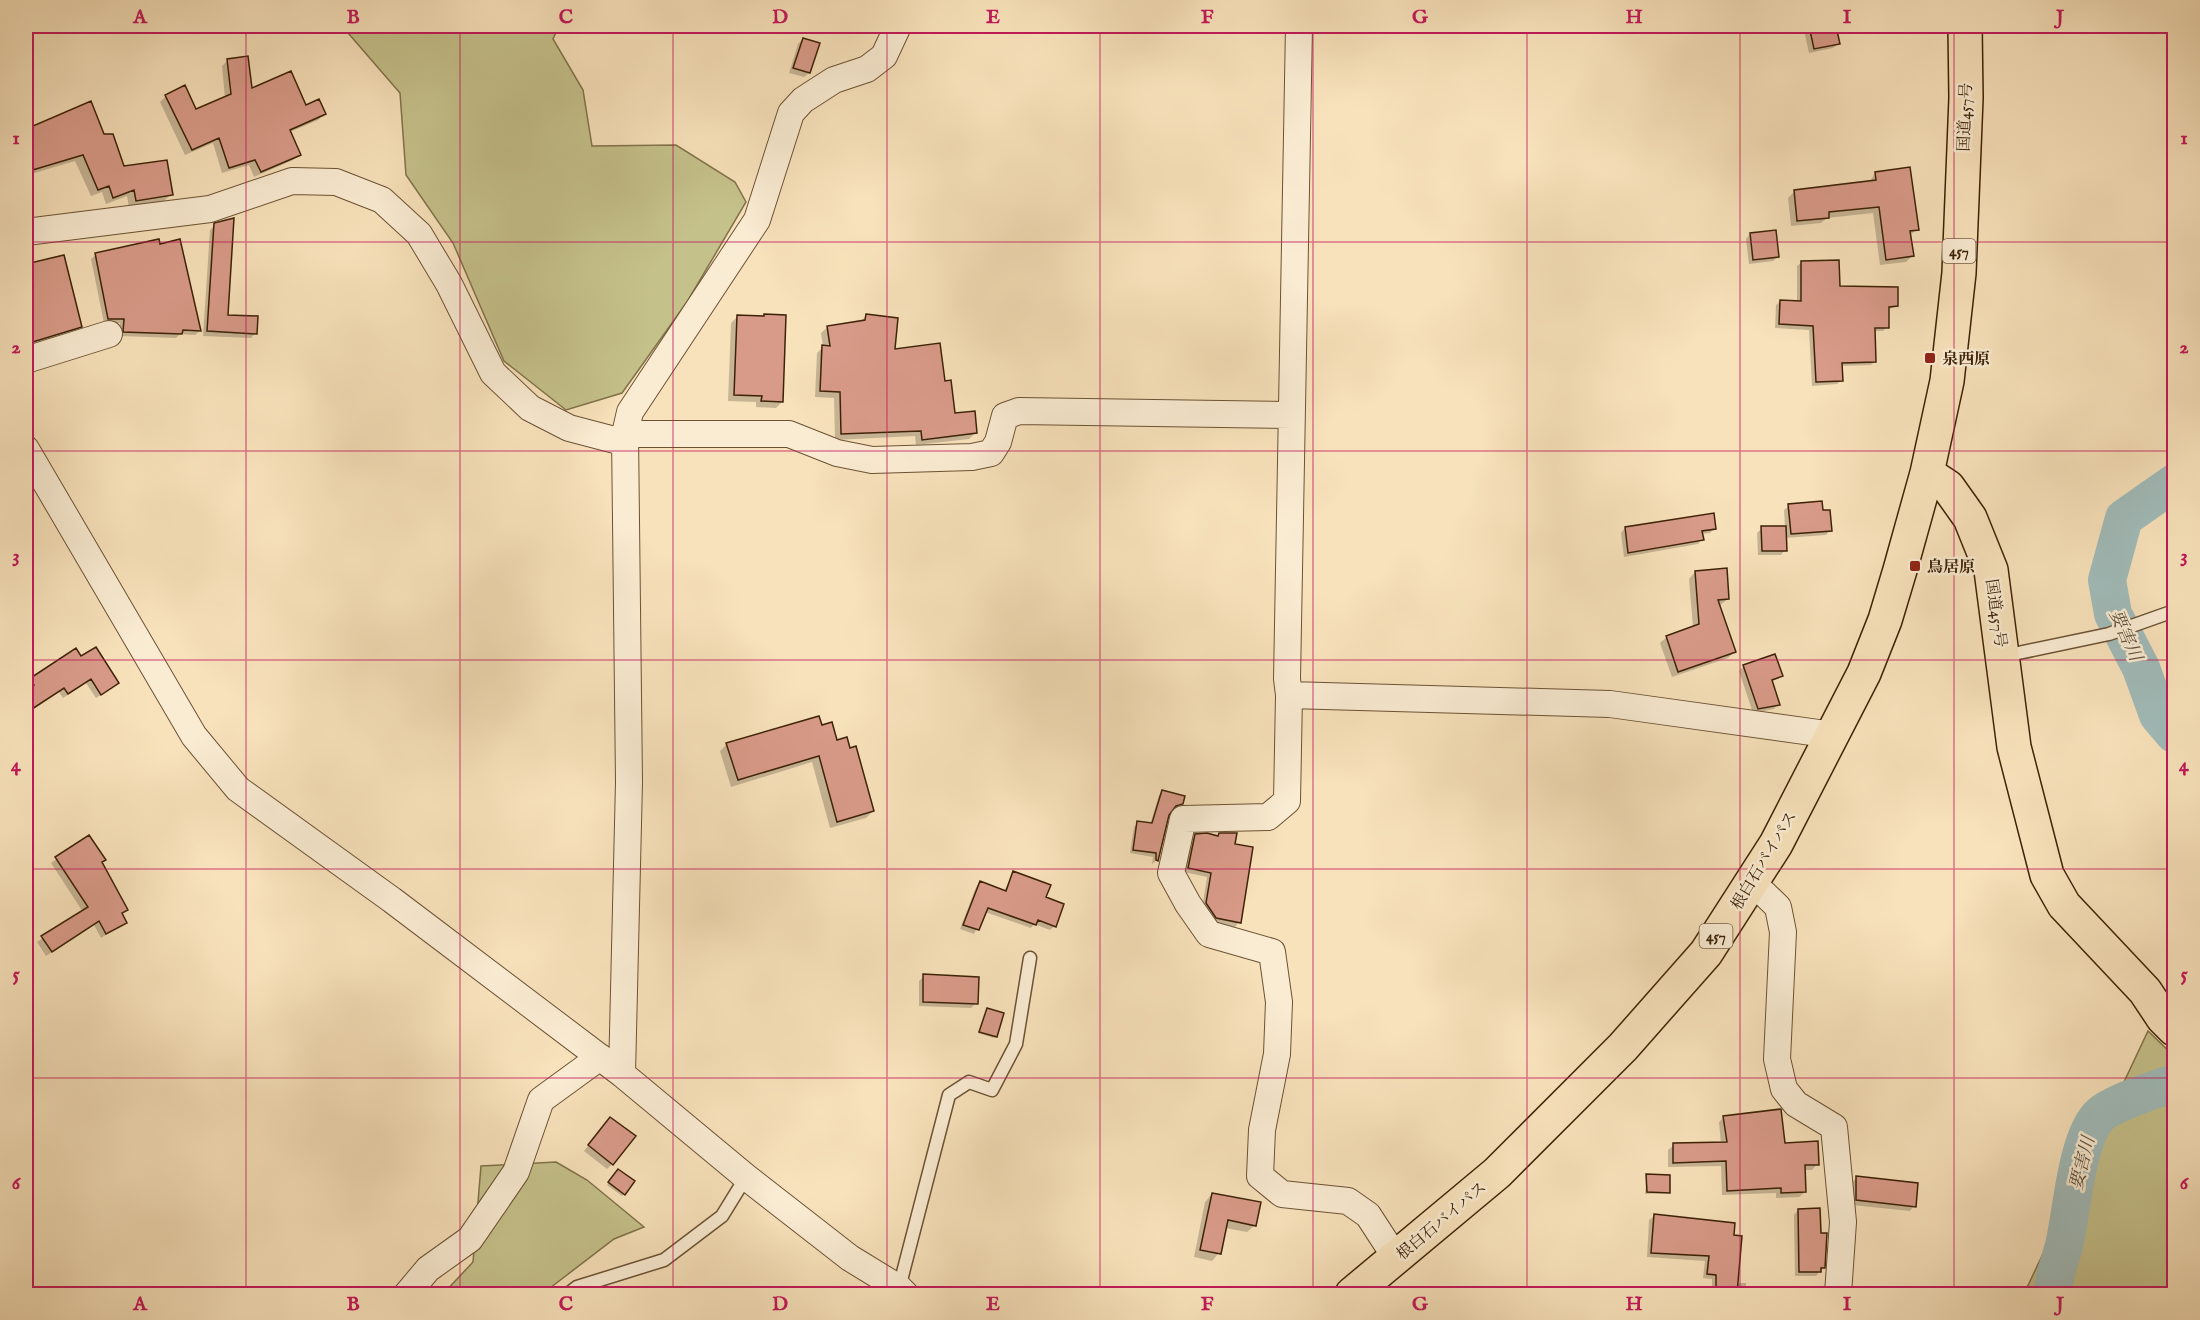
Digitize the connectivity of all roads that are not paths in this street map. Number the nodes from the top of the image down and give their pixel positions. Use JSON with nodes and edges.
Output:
{"nodes":[{"id":1,"x":898,"y":26,"type":"edge"},
{"id":2,"x":1299,"y":26,"type":"edge"},
{"id":3,"x":1965,"y":26,"type":"edge"},
{"id":4,"x":26,"y":232,"type":"edge"},
{"id":5,"x":109,"y":334,"type":"dead end"},
{"id":6,"x":26,"y":360,"type":"edge"},
{"id":7,"x":1291,"y":415,"type":"junction"},
{"id":8,"x":625,"y":438,"type":"junction"},
{"id":9,"x":26,"y":449,"type":"edge"},
{"id":10,"x":1927,"y":473,"type":"junction"},
{"id":11,"x":2175,"y":611,"type":"edge"},
{"id":12,"x":2003,"y":656,"type":"junction"},
{"id":13,"x":1289,"y":695,"type":"junction"},
{"id":14,"x":1833,"y":735,"type":"junction"},
{"id":15,"x":1752,"y":882,"type":"junction"},
{"id":16,"x":1030,"y":958,"type":"dead end"},
{"id":17,"x":2175,"y":1029,"type":"edge"},
{"id":18,"x":600,"y":1057,"type":"junction"},
{"id":19,"x":622,"y":1074,"type":"junction"},
{"id":20,"x":746,"y":1177,"type":"junction"},
{"id":21,"x":1396,"y":1258,"type":"junction"},
{"id":22,"x":902,"y":1291,"type":"edge"},
{"id":23,"x":407,"y":1294,"type":"edge"},
{"id":24,"x":568,"y":1294,"type":"edge"},
{"id":25,"x":1352,"y":1294,"type":"edge"},
{"id":26,"x":1838,"y":1294,"type":"edge"}],
"edges":[{"from":1,"to":8,"type":"street"},
{"from":2,"to":7,"type":"street"},
{"from":3,"to":10,"type":"highway","name":"国道457号","number":"457"},
{"from":4,"to":8,"type":"street"},
{"from":5,"to":6,"type":"street"},
{"from":7,"to":8,"type":"street"},
{"from":7,"to":13,"type":"street"},
{"from":8,"to":19,"type":"street"},
{"from":9,"to":18,"type":"street"},
{"from":10,"to":12,"type":"highway","name":"国道457号"},
{"from":10,"to":14,"type":"highway","name":"根白石バイパス","number":"457"},
{"from":11,"to":12,"type":"lane"},
{"from":12,"to":17,"type":"highway","name":"国道457号"},
{"from":13,"to":14,"type":"street"},
{"from":13,"to":21,"type":"street"},
{"from":14,"to":15,"type":"highway","name":"根白石バイパス","number":"457"},
{"from":15,"to":21,"type":"highway","name":"根白石バイパス","number":"457"},
{"from":15,"to":26,"type":"street"},
{"from":16,"to":22,"type":"lane"},
{"from":18,"to":19,"type":"street"},
{"from":18,"to":23,"type":"street"},
{"from":19,"to":20,"type":"street"},
{"from":20,"to":22,"type":"street"},
{"from":20,"to":24,"type":"lane"},
{"from":21,"to":25,"type":"highway","name":"根白石バイパス","number":"457"}]}
